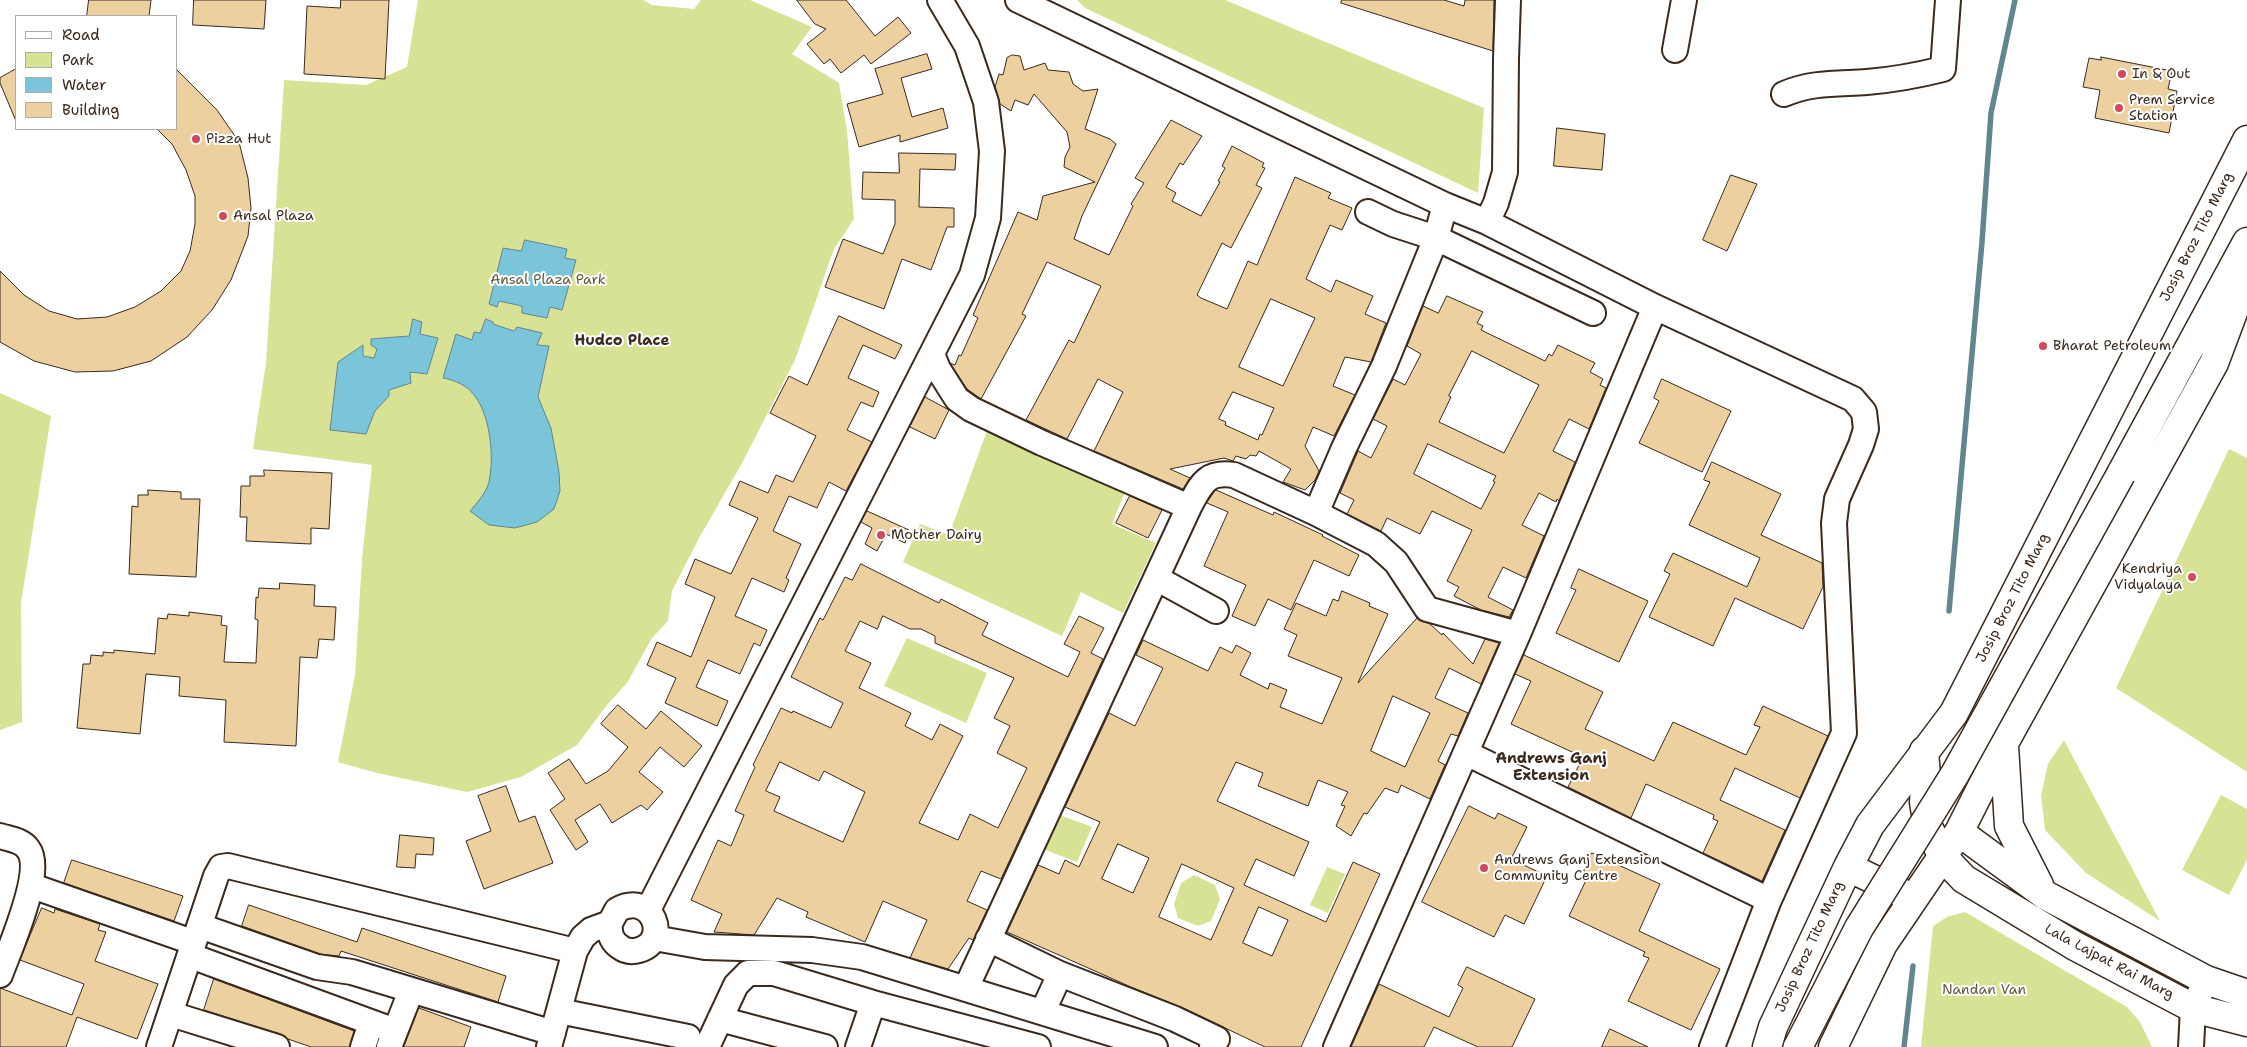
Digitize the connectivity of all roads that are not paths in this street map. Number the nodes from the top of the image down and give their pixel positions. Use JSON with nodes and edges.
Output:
{"nodes":[{"id":1,"x":941,"y":0,"type":"edge"},
{"id":2,"x":1018,"y":0,"type":"edge"},
{"id":3,"x":1508,"y":0,"type":"edge"},
{"id":4,"x":1684,"y":0,"type":"edge"},
{"id":5,"x":1948,"y":0,"type":"edge"},
{"id":6,"x":1675,"y":50,"type":"dead end"},
{"id":7,"x":1784,"y":94,"type":"dead end"},
{"id":8,"x":2247,"y":140,"type":"edge"},
{"id":9,"x":1445,"y":205,"type":"junction"},
{"id":10,"x":1368,"y":212,"type":"dead end"},
{"id":11,"x":1487,"y":222,"type":"junction"},
{"id":12,"x":1436,"y":238,"type":"junction"},
{"id":13,"x":2247,"y":242,"type":"edge"},
{"id":14,"x":2247,"y":275,"type":"edge"},
{"id":15,"x":1655,"y":307,"type":"junction"},
{"id":16,"x":1592,"y":313,"type":"dead end"},
{"id":17,"x":932,"y":354,"type":"junction"},
{"id":18,"x":1189,"y":507,"type":"junction"},
{"id":19,"x":1316,"y":513,"type":"junction"},
{"id":20,"x":1156,"y":578,"type":"junction"},
{"id":21,"x":1216,"y":611,"type":"dead end"},
{"id":22,"x":1518,"y":634,"type":"junction"},
{"id":23,"x":2004,"y":745,"type":"junction"},
{"id":24,"x":1924,"y":751,"type":"junction"},
{"id":25,"x":1466,"y":753,"type":"junction"},
{"id":26,"x":1959,"y":832,"type":"junction"},
{"id":27,"x":0,"y":836,"type":"edge"},
{"id":28,"x":1943,"y":857,"type":"junction"},
{"id":29,"x":1848,"y":867,"type":"junction"},
{"id":30,"x":32,"y":886,"type":"junction"},
{"id":31,"x":1977,"y":888,"type":"junction"},
{"id":32,"x":196,"y":895,"type":"dead end"},
{"id":33,"x":2045,"y":895,"type":"junction"},
{"id":34,"x":1769,"y":900,"type":"junction"},
{"id":35,"x":1912,"y":902,"type":"junction"},
{"id":36,"x":648,"y":910,"type":"junction"},
{"id":37,"x":610,"y":923,"type":"junction"},
{"id":38,"x":8,"y":924,"type":"edge"},
{"id":39,"x":654,"y":938,"type":"junction"},
{"id":40,"x":988,"y":939,"type":"junction"},
{"id":41,"x":191,"y":940,"type":"junction"},
{"id":42,"x":575,"y":951,"type":"junction"},
{"id":43,"x":1060,"y":974,"type":"junction"},
{"id":44,"x":0,"y":975,"type":"edge"},
{"id":45,"x":2206,"y":980,"type":"junction"},
{"id":46,"x":966,"y":988,"type":"junction"},
{"id":47,"x":411,"y":990,"type":"junction"},
{"id":48,"x":2247,"y":994,"type":"edge"},
{"id":49,"x":873,"y":1003,"type":"junction"},
{"id":50,"x":2193,"y":1008,"type":"junction"},
{"id":51,"x":1043,"y":1011,"type":"junction"},
{"id":52,"x":171,"y":1014,"type":"junction"},
{"id":53,"x":720,"y":1019,"type":"junction"},
{"id":54,"x":2247,"y":1022,"type":"edge"},
{"id":55,"x":371,"y":1023,"type":"junction"},
{"id":56,"x":553,"y":1030,"type":"edge"},
{"id":57,"x":392,"y":1039,"type":"edge"},
{"id":58,"x":697,"y":1042,"type":"edge"},
{"id":59,"x":1221,"y":1044,"type":"edge"},
{"id":60,"x":143,"y":1047,"type":"edge"},
{"id":61,"x":159,"y":1047,"type":"edge"},
{"id":62,"x":277,"y":1047,"type":"edge"},
{"id":63,"x":363,"y":1047,"type":"edge"},
{"id":64,"x":826,"y":1047,"type":"edge"},
{"id":65,"x":858,"y":1047,"type":"edge"},
{"id":66,"x":1038,"y":1047,"type":"edge"},
{"id":67,"x":1155,"y":1047,"type":"edge"},
{"id":68,"x":1336,"y":1047,"type":"edge"},
{"id":69,"x":1712,"y":1047,"type":"edge"},
{"id":70,"x":1767,"y":1047,"type":"edge"},
{"id":71,"x":1798,"y":1047,"type":"edge"},
{"id":72,"x":1833,"y":1047,"type":"edge"},
{"id":73,"x":2191,"y":1047,"type":"edge"}],
"edges":[{"from":1,"to":17,"type":"street"},
{"from":2,"to":9,"type":"street"},
{"from":3,"to":11,"type":"street"},
{"from":4,"to":6,"type":"street"},
{"from":5,"to":7,"type":"street"},
{"from":8,"to":24,"type":"main road","name":"Josip Broz Tito Marg"},
{"from":9,"to":11,"type":"street"},
{"from":9,"to":12,"type":"street"},
{"from":10,"to":12,"type":"street"},
{"from":11,"to":15,"type":"street"},
{"from":12,"to":16,"type":"street"},
{"from":12,"to":19,"type":"street"},
{"from":13,"to":71,"type":"main road","bridge":true},
{"from":14,"to":23,"type":"main road"},
{"from":15,"to":22,"type":"street"},
{"from":15,"to":34,"type":"street"},
{"from":17,"to":18,"type":"street"},
{"from":17,"to":36,"type":"street"},
{"from":18,"to":19,"type":"street"},
{"from":18,"to":20,"type":"street"},
{"from":19,"to":22,"type":"street"},
{"from":20,"to":21,"type":"street"},
{"from":20,"to":40,"type":"street"},
{"from":22,"to":25,"type":"street"},
{"from":23,"to":26,"type":"main road"},
{"from":23,"to":33,"type":"main road"},
{"from":24,"to":28,"type":"main road","name":"Lala Lajpat Rai Marg"},
{"from":24,"to":29,"type":"main road","name":"Josip Broz Tito Marg"},
{"from":25,"to":34,"type":"street"},
{"from":25,"to":68,"type":"street"},
{"from":26,"to":28,"type":"main road"},
{"from":26,"to":33,"type":"main road","name":"Lala Lajpat Rai Marg"},
{"from":27,"to":30,"type":"street"},
{"from":28,"to":31,"type":"main road","name":"Lala Lajpat Rai Marg"},
{"from":28,"to":35,"type":"main road"},
{"from":29,"to":35,"type":"main road"},
{"from":29,"to":70,"type":"main road","name":"Josip Broz Tito Marg"},
{"from":30,"to":38,"type":"street"},
{"from":30,"to":41,"type":"street"},
{"from":31,"to":35,"type":"main road"},
{"from":31,"to":50,"type":"main road","name":"Lala Lajpat Rai Marg"},
{"from":32,"to":41,"type":"street"},
{"from":33,"to":45,"type":"main road","name":"Lala Lajpat Rai Marg"},
{"from":34,"to":69,"type":"street"},
{"from":35,"to":72,"type":"main road"},
{"from":36,"to":37,"type":"street"},
{"from":36,"to":39,"type":"street"},
{"from":37,"to":39,"type":"street"},
{"from":37,"to":42,"type":"street"},
{"from":38,"to":44,"type":"street"},
{"from":39,"to":46,"type":"street"},
{"from":40,"to":43,"type":"street"},
{"from":40,"to":46,"type":"street"},
{"from":41,"to":42,"type":"street"},
{"from":41,"to":47,"type":"street"},
{"from":41,"to":52,"type":"street"},
{"from":41,"to":55,"type":"street"},
{"from":41,"to":60,"type":"street"},
{"from":42,"to":56,"type":"street"},
{"from":43,"to":51,"type":"street"},
{"from":43,"to":59,"type":"street"},
{"from":45,"to":48,"type":"main road","name":"Lala Lajpat Rai Marg"},
{"from":45,"to":50,"type":"street"},
{"from":46,"to":51,"type":"street"},
{"from":47,"to":56,"type":"street"},
{"from":47,"to":57,"type":"street"},
{"from":49,"to":53,"type":"street"},
{"from":49,"to":65,"type":"street"},
{"from":49,"to":66,"type":"street"},
{"from":50,"to":54,"type":"main road","name":"Lala Lajpat Rai Marg"},
{"from":50,"to":73,"type":"street"},
{"from":51,"to":67,"type":"street"},
{"from":52,"to":61,"type":"street"},
{"from":52,"to":62,"type":"street"},
{"from":53,"to":58,"type":"street"},
{"from":53,"to":64,"type":"street"},
{"from":55,"to":57,"type":"street"},
{"from":55,"to":63,"type":"street"},
{"from":56,"to":58,"type":"street"}]}
